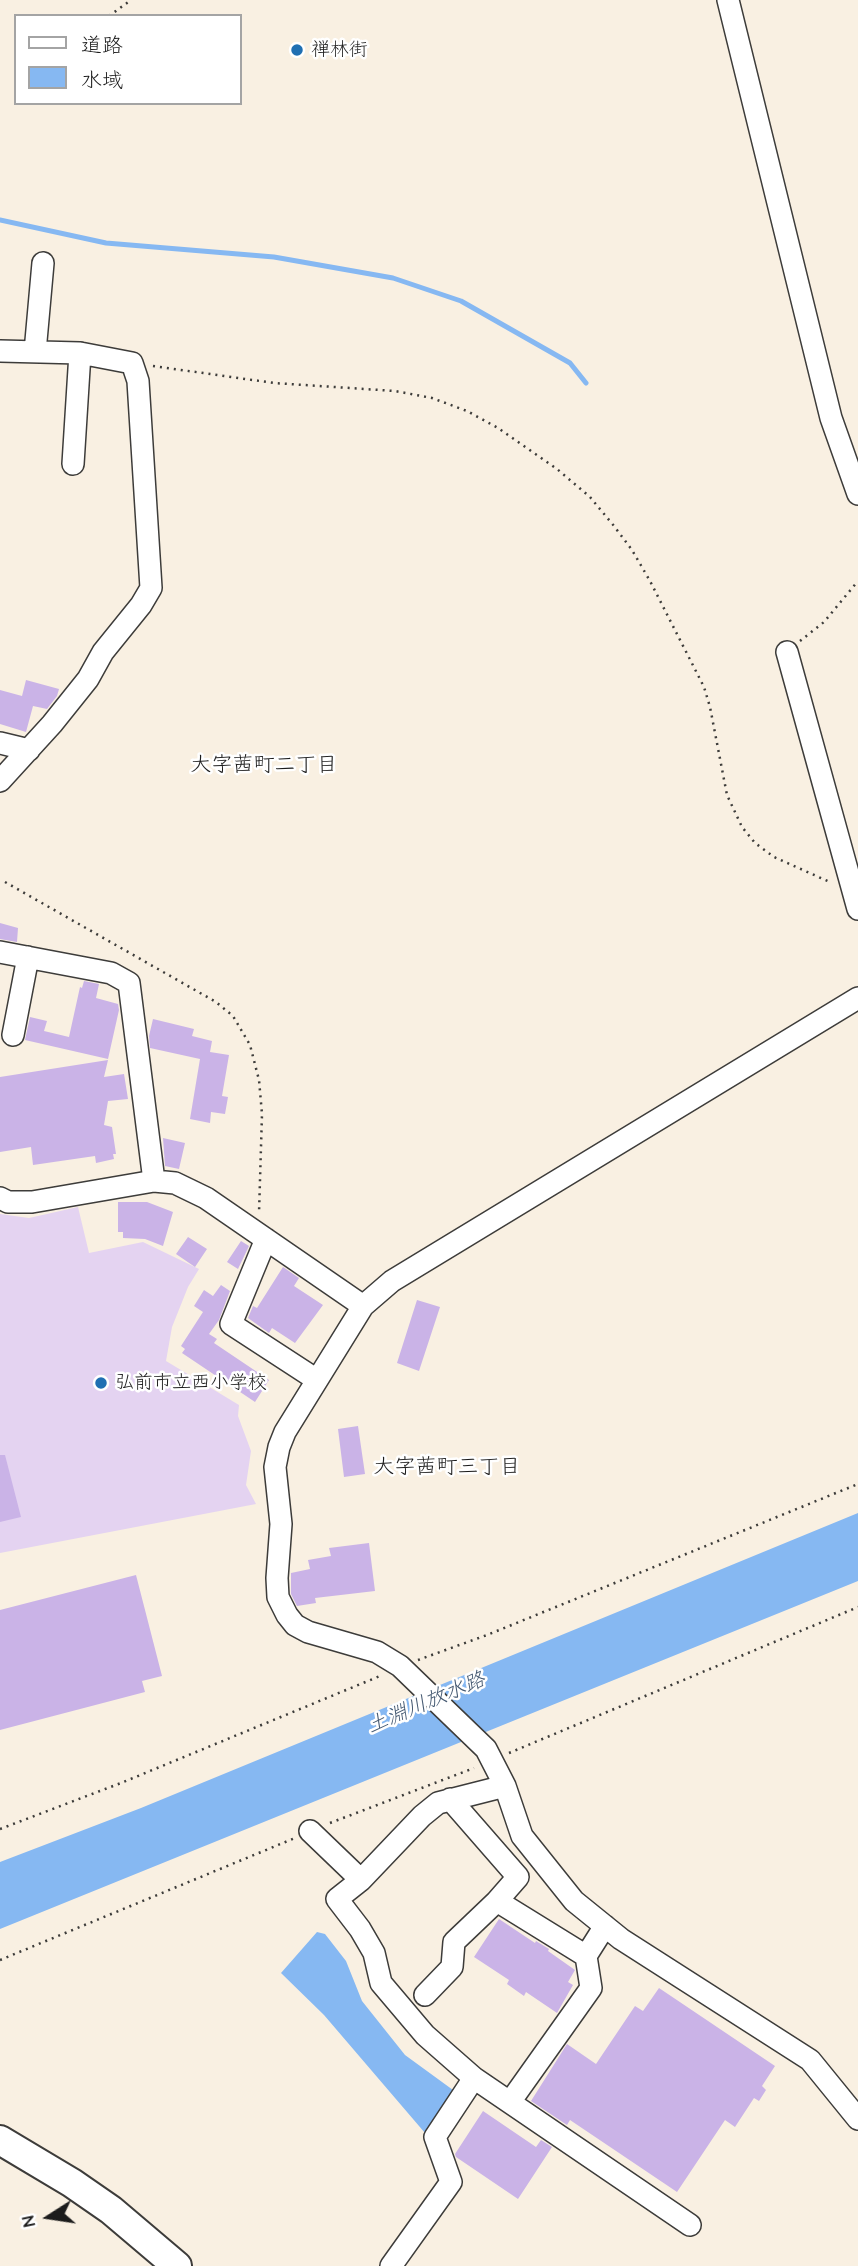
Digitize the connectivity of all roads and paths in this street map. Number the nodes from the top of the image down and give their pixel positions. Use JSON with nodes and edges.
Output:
{"nodes":[{"id":1,"x":131,"y":0,"type":"edge"},
{"id":2,"x":735,"y":1,"type":"edge"},
{"id":3,"x":112,"y":14,"type":"edge"},
{"id":4,"x":43,"y":263,"type":"dead end"},
{"id":5,"x":0,"y":351,"type":"edge"},
{"id":6,"x":35,"y":352,"type":"junction"},
{"id":7,"x":80,"y":353,"type":"junction"},
{"id":8,"x":132,"y":363,"type":"junction"},
{"id":9,"x":73,"y":464,"type":"dead end"},
{"id":10,"x":858,"y":494,"type":"edge"},
{"id":11,"x":858,"y":580,"type":"edge"},
{"id":12,"x":788,"y":652,"type":"joint"},
{"id":13,"x":0,"y":743,"type":"edge"},
{"id":14,"x":29,"y":750,"type":"junction"},
{"id":15,"x":0,"y":781,"type":"edge"},
{"id":16,"x":5,"y":882,"type":"dead end"},
{"id":17,"x":833,"y":883,"type":"dead end"},
{"id":18,"x":858,"y":909,"type":"edge"},
{"id":19,"x":0,"y":952,"type":"edge"},
{"id":20,"x":27,"y":957,"type":"junction"},
{"id":21,"x":858,"y":998,"type":"edge"},
{"id":22,"x":13,"y":1035,"type":"dead end"},
{"id":23,"x":153,"y":1181,"type":"junction"},
{"id":24,"x":0,"y":1198,"type":"edge"},
{"id":25,"x":262,"y":1236,"type":"junction"},
{"id":26,"x":363,"y":1306,"type":"junction"},
{"id":27,"x":317,"y":1380,"type":"junction"},
{"id":28,"x":858,"y":1484,"type":"edge"},
{"id":29,"x":858,"y":1607,"type":"edge"},
{"id":30,"x":406,"y":1672,"type":"junction"},
{"id":31,"x":489,"y":1755,"type":"junction"},
{"id":32,"x":505,"y":1786,"type":"junction"},
{"id":33,"x":450,"y":1799,"type":"junction"},
{"id":34,"x":0,"y":1829,"type":"edge"},
{"id":35,"x":310,"y":1831,"type":"junction"},
{"id":36,"x":362,"y":1880,"type":"junction"},
{"id":37,"x":497,"y":1901,"type":"junction"},
{"id":38,"x":605,"y":1926,"type":"junction"},
{"id":39,"x":586,"y":1956,"type":"junction"},
{"id":40,"x":0,"y":1960,"type":"edge"},
{"id":41,"x":425,"y":1995,"type":"dead end"},
{"id":42,"x":474,"y":2078,"type":"junction"},
{"id":43,"x":510,"y":2102,"type":"junction"},
{"id":44,"x":858,"y":2119,"type":"edge"},
{"id":45,"x":0,"y":2140,"type":"edge"},
{"id":46,"x":690,"y":2225,"type":"dead end"},
{"id":47,"x":177,"y":2266,"type":"edge"},
{"id":48,"x":391,"y":2266,"type":"edge"}],
"edges":[{"from":1,"to":3,"type":"path"},
{"from":2,"to":10,"type":"street"},
{"from":4,"to":6,"type":"street"},
{"from":5,"to":6,"type":"street"},
{"from":6,"to":7,"type":"street"},
{"from":7,"to":8,"type":"street"},
{"from":7,"to":9,"type":"street"},
{"from":8,"to":14,"type":"street"},
{"from":8,"to":17,"type":"path"},
{"from":11,"to":12,"type":"path"},
{"from":12,"to":18,"type":"street"},
{"from":13,"to":14,"type":"street"},
{"from":14,"to":15,"type":"street"},
{"from":16,"to":25,"type":"path"},
{"from":19,"to":20,"type":"street"},
{"from":20,"to":22,"type":"street"},
{"from":20,"to":23,"type":"street"},
{"from":21,"to":26,"type":"street"},
{"from":23,"to":24,"type":"street"},
{"from":23,"to":25,"type":"street"},
{"from":25,"to":26,"type":"street"},
{"from":25,"to":27,"type":"street"},
{"from":26,"to":27,"type":"street"},
{"from":27,"to":30,"type":"street"},
{"from":28,"to":30,"type":"path"},
{"from":29,"to":31,"type":"path"},
{"from":30,"to":31,"type":"street"},
{"from":30,"to":34,"type":"path"},
{"from":31,"to":32,"type":"street"},
{"from":31,"to":35,"type":"path"},
{"from":32,"to":33,"type":"street"},
{"from":32,"to":38,"type":"street"},
{"from":33,"to":36,"type":"street"},
{"from":33,"to":37,"type":"street"},
{"from":35,"to":36,"type":"street"},
{"from":35,"to":40,"type":"path"},
{"from":36,"to":42,"type":"street"},
{"from":37,"to":39,"type":"street"},
{"from":37,"to":41,"type":"street"},
{"from":38,"to":39,"type":"street"},
{"from":38,"to":44,"type":"street"},
{"from":39,"to":43,"type":"street"},
{"from":42,"to":43,"type":"street"},
{"from":42,"to":48,"type":"street"},
{"from":43,"to":46,"type":"street"},
{"from":45,"to":47,"type":"main road"}]}
